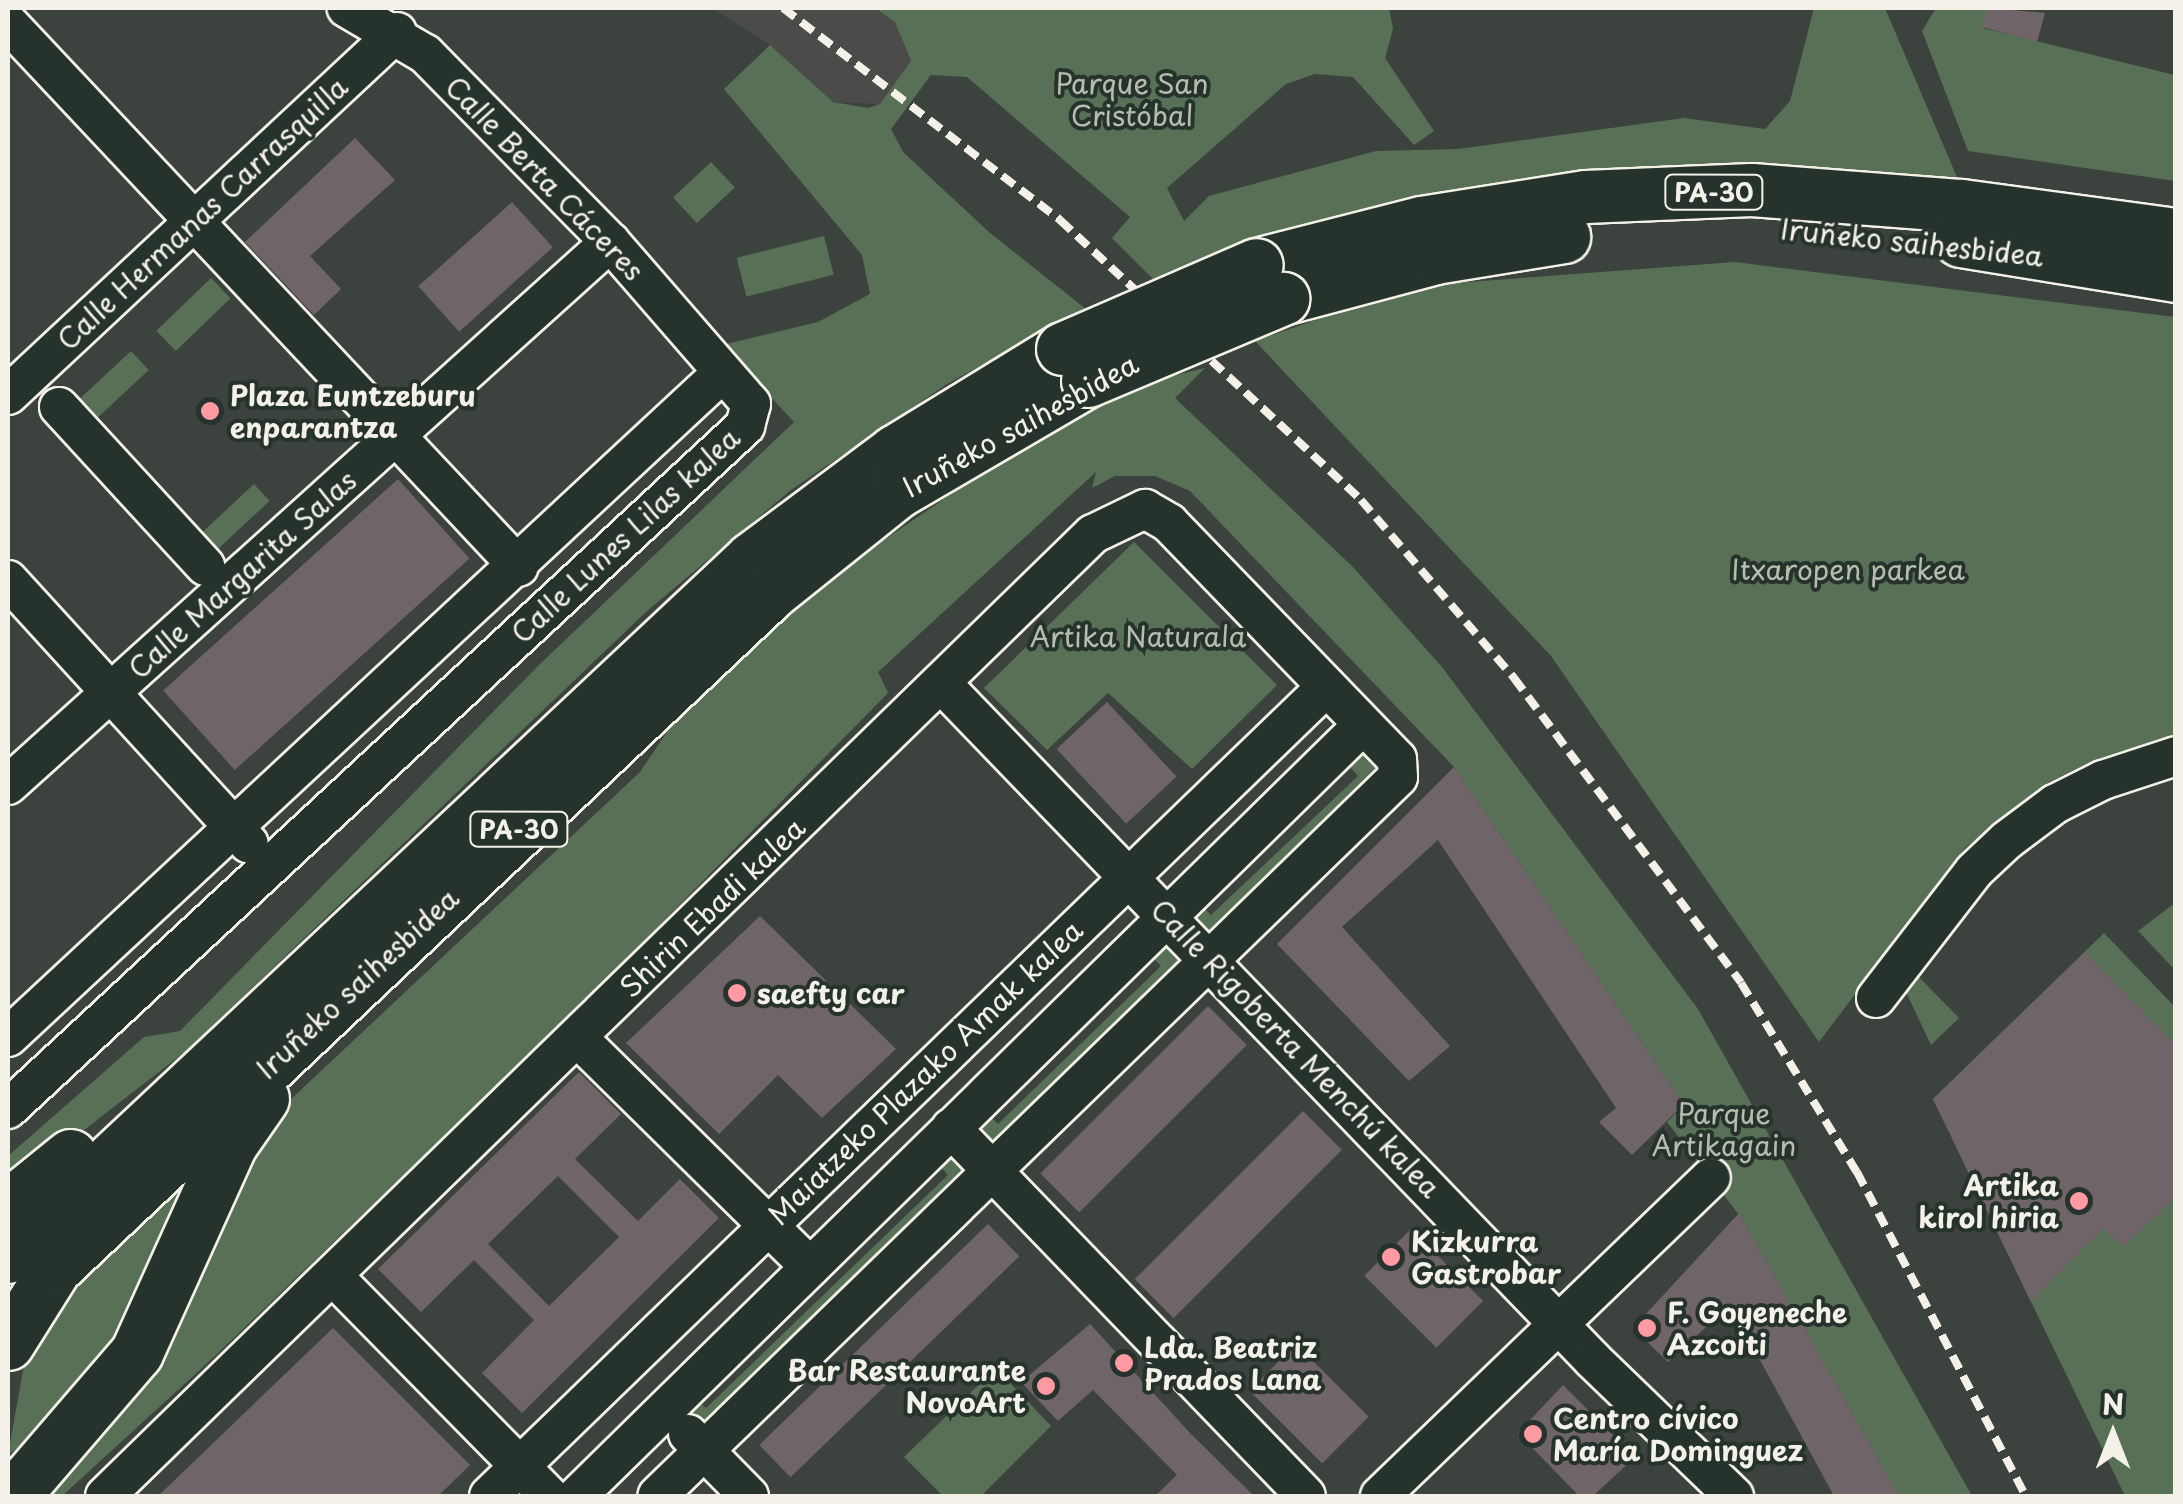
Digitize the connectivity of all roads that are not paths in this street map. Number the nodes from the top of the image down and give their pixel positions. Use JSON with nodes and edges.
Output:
{"nodes":[{"id":1,"x":346,"y":8,"type":"edge"},
{"id":2,"x":8,"y":23,"type":"edge"},
{"id":3,"x":397,"y":32,"type":"junction"},
{"id":4,"x":192,"y":220,"type":"junction"},
{"id":5,"x":2176,"y":235,"type":"edge"},
{"id":6,"x":610,"y":242,"type":"junction"},
{"id":7,"x":2176,"y":276,"type":"edge"},
{"id":8,"x":1270,"y":282,"type":"junction"},
{"id":9,"x":1076,"y":365,"type":"junction"},
{"id":10,"x":722,"y":372,"type":"junction"},
{"id":11,"x":8,"y":395,"type":"edge"},
{"id":12,"x":59,"y":407,"type":"dead end"},
{"id":13,"x":396,"y":436,"type":"junction"},
{"id":14,"x":205,"y":566,"type":"dead end"},
{"id":15,"x":519,"y":567,"type":"junction"},
{"id":16,"x":8,"y":580,"type":"edge"},
{"id":17,"x":942,"y":684,"type":"junction"},
{"id":18,"x":1325,"y":688,"type":"junction"},
{"id":19,"x":110,"y":693,"type":"junction"},
{"id":20,"x":587,"y":712,"type":"junction"},
{"id":21,"x":642,"y":712,"type":"junction"},
{"id":22,"x":1364,"y":726,"type":"junction"},
{"id":23,"x":2176,"y":756,"type":"edge"},
{"id":24,"x":8,"y":785,"type":"edge"},
{"id":25,"x":234,"y":827,"type":"junction"},
{"id":26,"x":270,"y":866,"type":"junction"},
{"id":27,"x":1128,"y":876,"type":"junction"},
{"id":28,"x":1166,"y":915,"type":"junction"},
{"id":29,"x":1211,"y":961,"type":"junction"},
{"id":30,"x":1876,"y":998,"type":"dead end"},
{"id":31,"x":10,"y":1029,"type":"edge"},
{"id":32,"x":578,"y":1038,"type":"junction"},
{"id":33,"x":8,"y":1110,"type":"edge"},
{"id":34,"x":951,"y":1128,"type":"junction"},
{"id":35,"x":994,"y":1170,"type":"junction"},
{"id":36,"x":1710,"y":1178,"type":"dead end"},
{"id":37,"x":8,"y":1208,"type":"edge"},
{"id":38,"x":766,"y":1227,"type":"junction"},
{"id":39,"x":8,"y":1257,"type":"edge"},
{"id":40,"x":810,"y":1267,"type":"junction"},
{"id":41,"x":333,"y":1276,"type":"junction"},
{"id":42,"x":1560,"y":1324,"type":"junction"},
{"id":43,"x":8,"y":1344,"type":"edge"},
{"id":44,"x":665,"y":1411,"type":"junction"},
{"id":45,"x":705,"y":1450,"type":"junction"},
{"id":46,"x":519,"y":1468,"type":"junction"},
{"id":47,"x":14,"y":1496,"type":"edge"},
{"id":48,"x":105,"y":1496,"type":"edge"},
{"id":49,"x":490,"y":1496,"type":"edge"},
{"id":50,"x":549,"y":1496,"type":"edge"},
{"id":51,"x":577,"y":1496,"type":"edge"},
{"id":52,"x":657,"y":1496,"type":"edge"},
{"id":53,"x":749,"y":1496,"type":"edge"},
{"id":54,"x":1306,"y":1496,"type":"edge"},
{"id":55,"x":1380,"y":1496,"type":"edge"},
{"id":56,"x":1734,"y":1496,"type":"edge"}],
"edges":[{"from":1,"to":3,"type":"street","name":"Calle Berta Cáceres"},
{"from":2,"to":4,"type":"street"},
{"from":3,"to":4,"type":"street","name":"Calle Hermanas Carrasquilla"},
{"from":3,"to":6,"type":"street","name":"Calle Berta Cáceres"},
{"from":4,"to":11,"type":"street","name":"Calle Hermanas Carrasquilla"},
{"from":4,"to":13,"type":"street"},
{"from":5,"to":8,"type":"highway","name":"Iruñeko saihesbidea","number":"PA-30"},
{"from":6,"to":10,"type":"street","name":"Calle Berta Cáceres"},
{"from":6,"to":13,"type":"street","name":"Calle Margarita Salas"},
{"from":7,"to":8,"type":"highway","name":"Iruñeko saihesbidea","number":"PA-30"},
{"from":8,"to":9,"type":"highway","name":"Iruñeko saihesbidea","number":"PA-30","bridge":true},
{"from":9,"to":20,"type":"highway","name":"Iruñeko saihesbidea","number":"PA-30"},
{"from":9,"to":21,"type":"highway","name":"Iruñeko saihesbidea","number":"PA-30"},
{"from":10,"to":15,"type":"street","name":"Calle Lunes Lilas kalea"},
{"from":10,"to":26,"type":"street","name":"Calle Lunes Lilas kalea"},
{"from":12,"to":14,"type":"street"},
{"from":13,"to":15,"type":"street"},
{"from":13,"to":19,"type":"street","name":"Calle Margarita Salas"},
{"from":15,"to":25,"type":"street","name":"Calle Lunes Lilas kalea"},
{"from":16,"to":19,"type":"street"},
{"from":17,"to":18,"type":"street","name":"Shirin Ebadi kalea"},
{"from":17,"to":27,"type":"street","name":"Calle Rigoberta Menchú kalea"},
{"from":17,"to":32,"type":"street","name":"Shirin Ebadi kalea"},
{"from":18,"to":22,"type":"street"},
{"from":18,"to":27,"type":"street","name":"Maiatzeko Plazako Amak kalea"},
{"from":19,"to":24,"type":"street","name":"Calle Margarita Salas"},
{"from":19,"to":25,"type":"street"},
{"from":20,"to":37,"type":"highway"},
{"from":20,"to":39,"type":"highway","name":"Iruñeko saihesbidea","number":"PA-30"},
{"from":21,"to":43,"type":"highway","name":"Iruñeko saihesbidea","number":"PA-30"},
{"from":21,"to":47,"type":"highway"},
{"from":22,"to":28,"type":"street","name":"Maiatzeko Plazako Amak kalea"},
{"from":22,"to":29,"type":"street"},
{"from":23,"to":30,"type":"street"},
{"from":25,"to":26,"type":"street"},
{"from":25,"to":31,"type":"street","name":"Calle Lunes Lilas kalea"},
{"from":26,"to":33,"type":"street","name":"Calle Lunes Lilas kalea"},
{"from":27,"to":28,"type":"street","name":"Calle Rigoberta Menchú kalea"},
{"from":27,"to":38,"type":"street","name":"Maiatzeko Plazako Amak kalea"},
{"from":28,"to":29,"type":"street","name":"Calle Rigoberta Menchú kalea"},
{"from":28,"to":34,"type":"street","name":"Maiatzeko Plazako Amak kalea"},
{"from":29,"to":35,"type":"street"},
{"from":29,"to":42,"type":"street","name":"Calle Rigoberta Menchú kalea"},
{"from":32,"to":38,"type":"street"},
{"from":32,"to":41,"type":"street","name":"Shirin Ebadi kalea"},
{"from":34,"to":35,"type":"street"},
{"from":34,"to":40,"type":"street","name":"Maiatzeko Plazako Amak kalea"},
{"from":35,"to":45,"type":"street"},
{"from":35,"to":54,"type":"street"},
{"from":36,"to":42,"type":"street"},
{"from":38,"to":40,"type":"street"},
{"from":38,"to":46,"type":"street","name":"Maiatzeko Plazako Amak kalea"},
{"from":40,"to":44,"type":"street","name":"Maiatzeko Plazako Amak kalea"},
{"from":41,"to":46,"type":"street"},
{"from":41,"to":48,"type":"street","name":"Shirin Ebadi kalea"},
{"from":42,"to":55,"type":"street"},
{"from":42,"to":56,"type":"street","name":"Calle Rigoberta Menchú kalea"},
{"from":44,"to":45,"type":"street"},
{"from":44,"to":51,"type":"street","name":"Maiatzeko Plazako Amak kalea"},
{"from":45,"to":52,"type":"street"},
{"from":45,"to":53,"type":"street"},
{"from":46,"to":49,"type":"street","name":"Maiatzeko Plazako Amak kalea"},
{"from":46,"to":50,"type":"street"}]}
